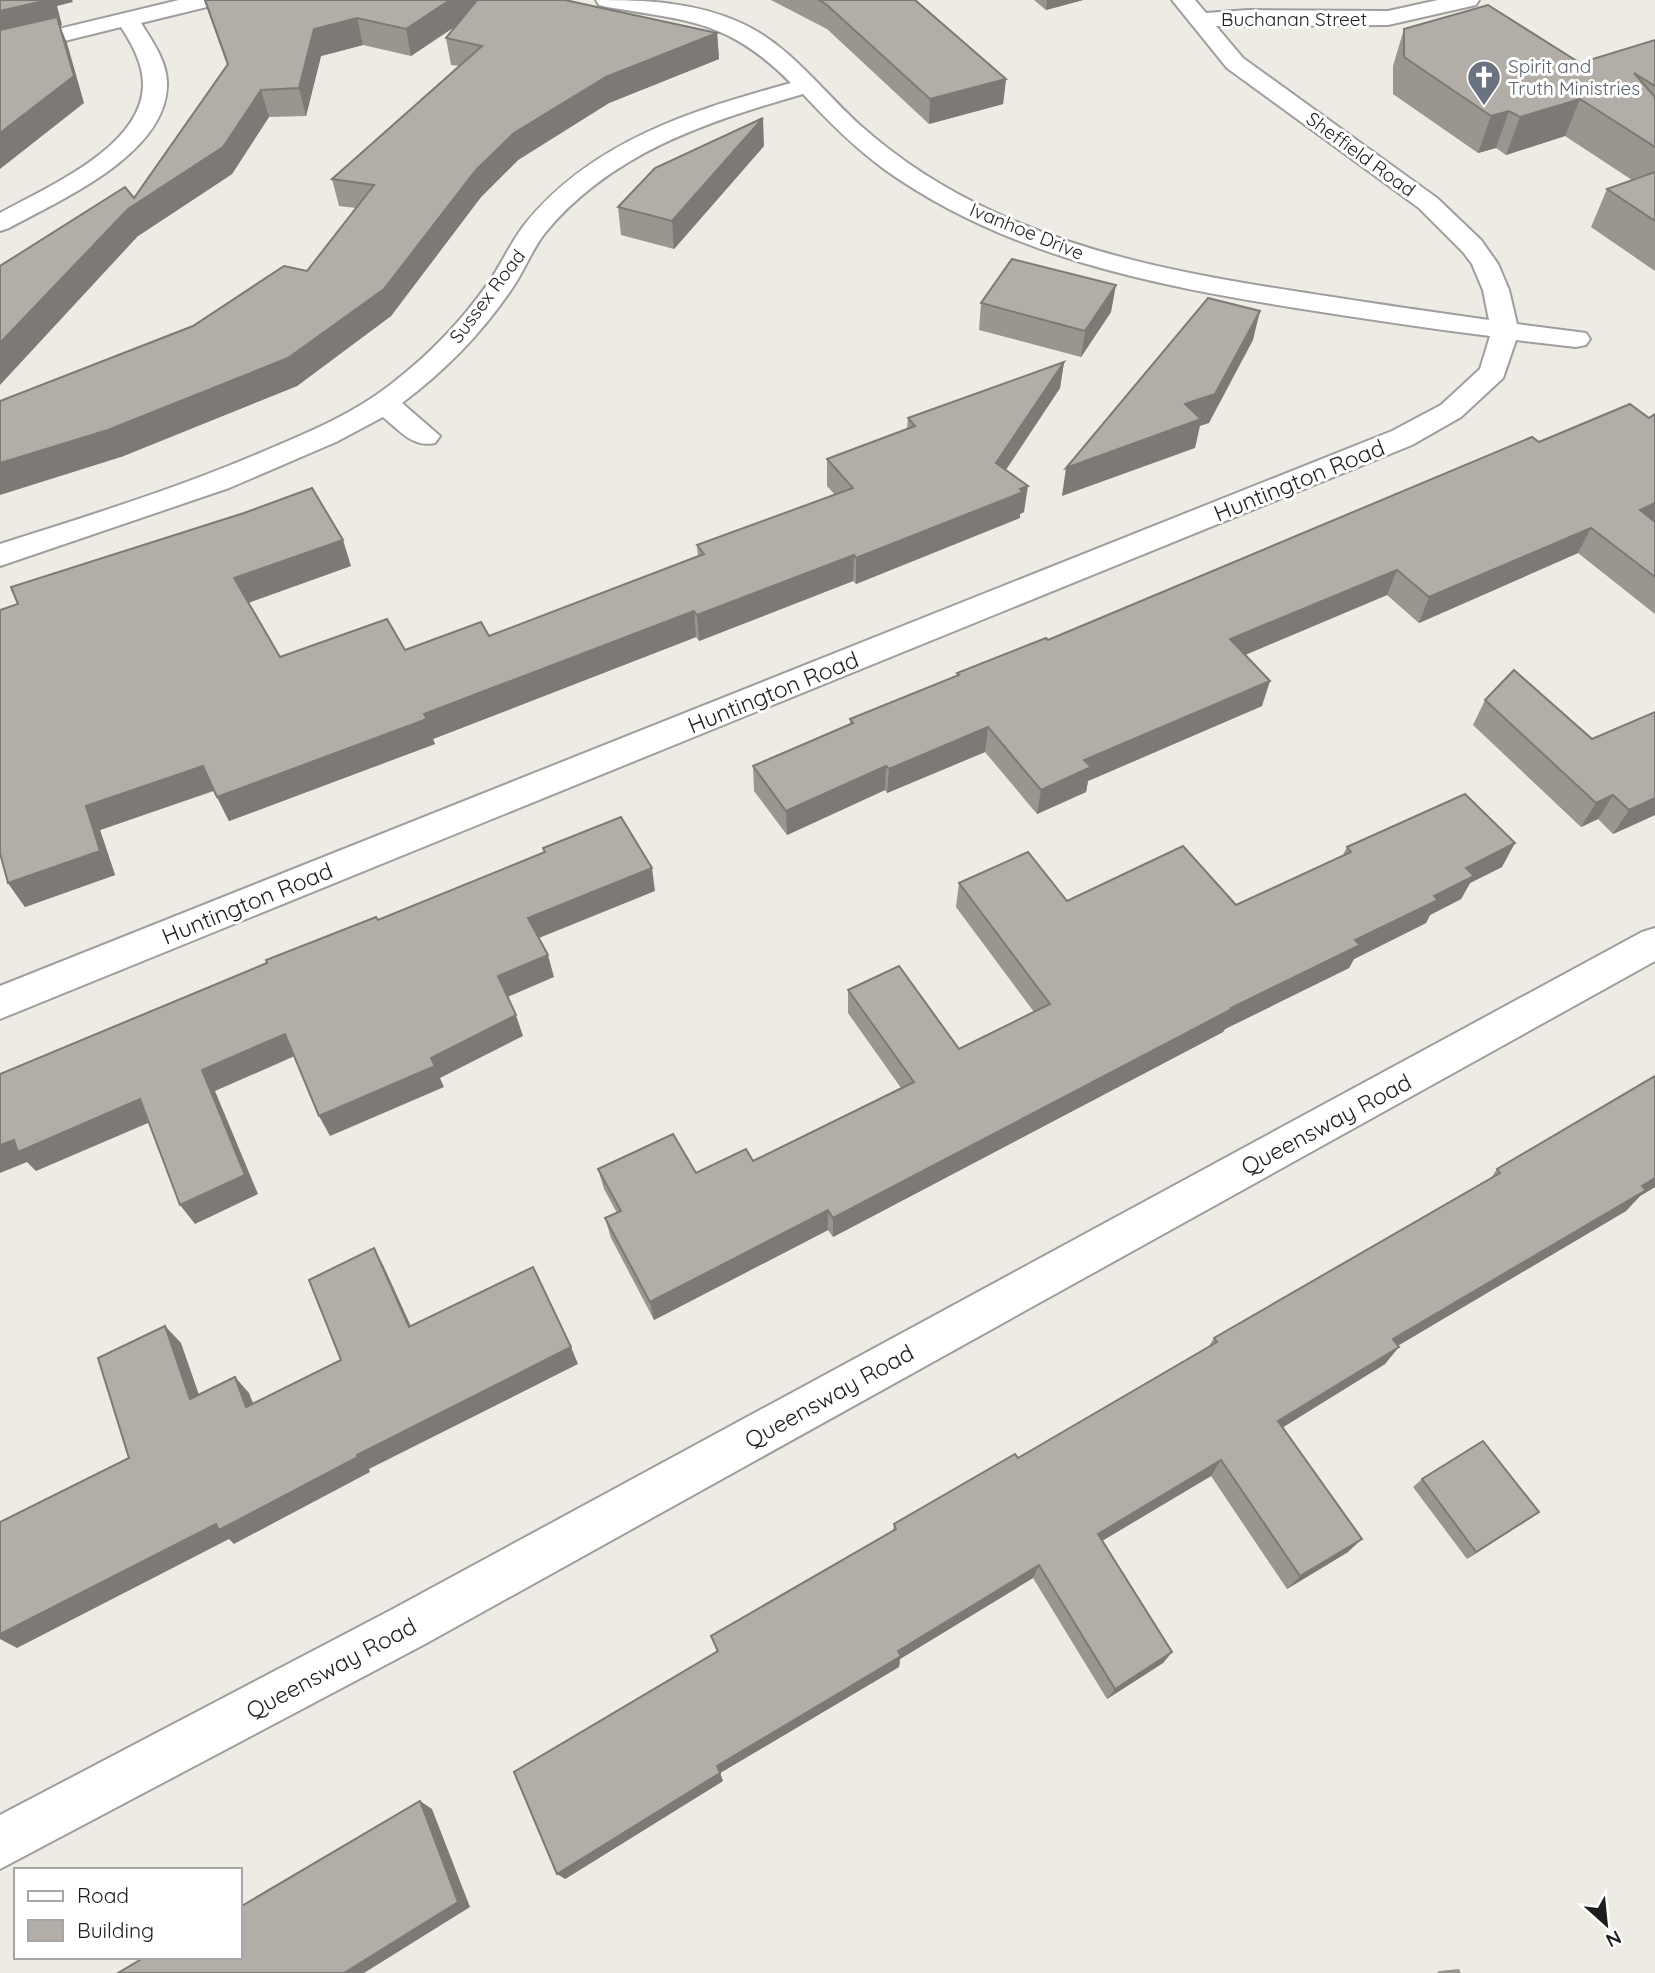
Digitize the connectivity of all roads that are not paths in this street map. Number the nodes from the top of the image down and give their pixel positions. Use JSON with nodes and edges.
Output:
{"nodes":[{"id":1,"x":207,"y":0,"type":"edge"},
{"id":2,"x":607,"y":0,"type":"edge"},
{"id":3,"x":1183,"y":0,"type":"edge"},
{"id":4,"x":1468,"y":0,"type":"edge"},
{"id":5,"x":127,"y":19,"type":"junction"},
{"id":6,"x":1201,"y":20,"type":"junction"},
{"id":7,"x":0,"y":50,"type":"edge"},
{"id":8,"x":806,"y":86,"type":"junction"},
{"id":9,"x":0,"y":223,"type":"edge"},
{"id":10,"x":1505,"y":331,"type":"junction"},
{"id":11,"x":1576,"y":339,"type":"dead end"},
{"id":12,"x":384,"y":403,"type":"junction"},
{"id":13,"x":425,"y":436,"type":"dead end"},
{"id":14,"x":0,"y":555,"type":"edge"},
{"id":15,"x":1655,"y":943,"type":"edge"},
{"id":16,"x":0,"y":1003,"type":"edge"},
{"id":17,"x":0,"y":1843,"type":"edge"}],
"edges":[{"from":1,"to":5,"type":"street"},
{"from":2,"to":8,"type":"street","name":"Ivanhoe Drive"},
{"from":3,"to":6,"type":"street","name":"Sheffield Road"},
{"from":4,"to":6,"type":"street","name":"Buchanan Street"},
{"from":5,"to":7,"type":"street"},
{"from":5,"to":9,"type":"street"},
{"from":6,"to":10,"type":"street","name":"Sheffield Road"},
{"from":8,"to":10,"type":"street","name":"Ivanhoe Drive"},
{"from":8,"to":12,"type":"street","name":"Sussex Road"},
{"from":10,"to":11,"type":"street","name":"Ivanhoe Drive"},
{"from":10,"to":16,"type":"street","name":"Huntington Road"},
{"from":12,"to":13,"type":"street"},
{"from":12,"to":14,"type":"street","name":"Sussex Road"},
{"from":15,"to":17,"type":"street","name":"Queensway Road"}]}
